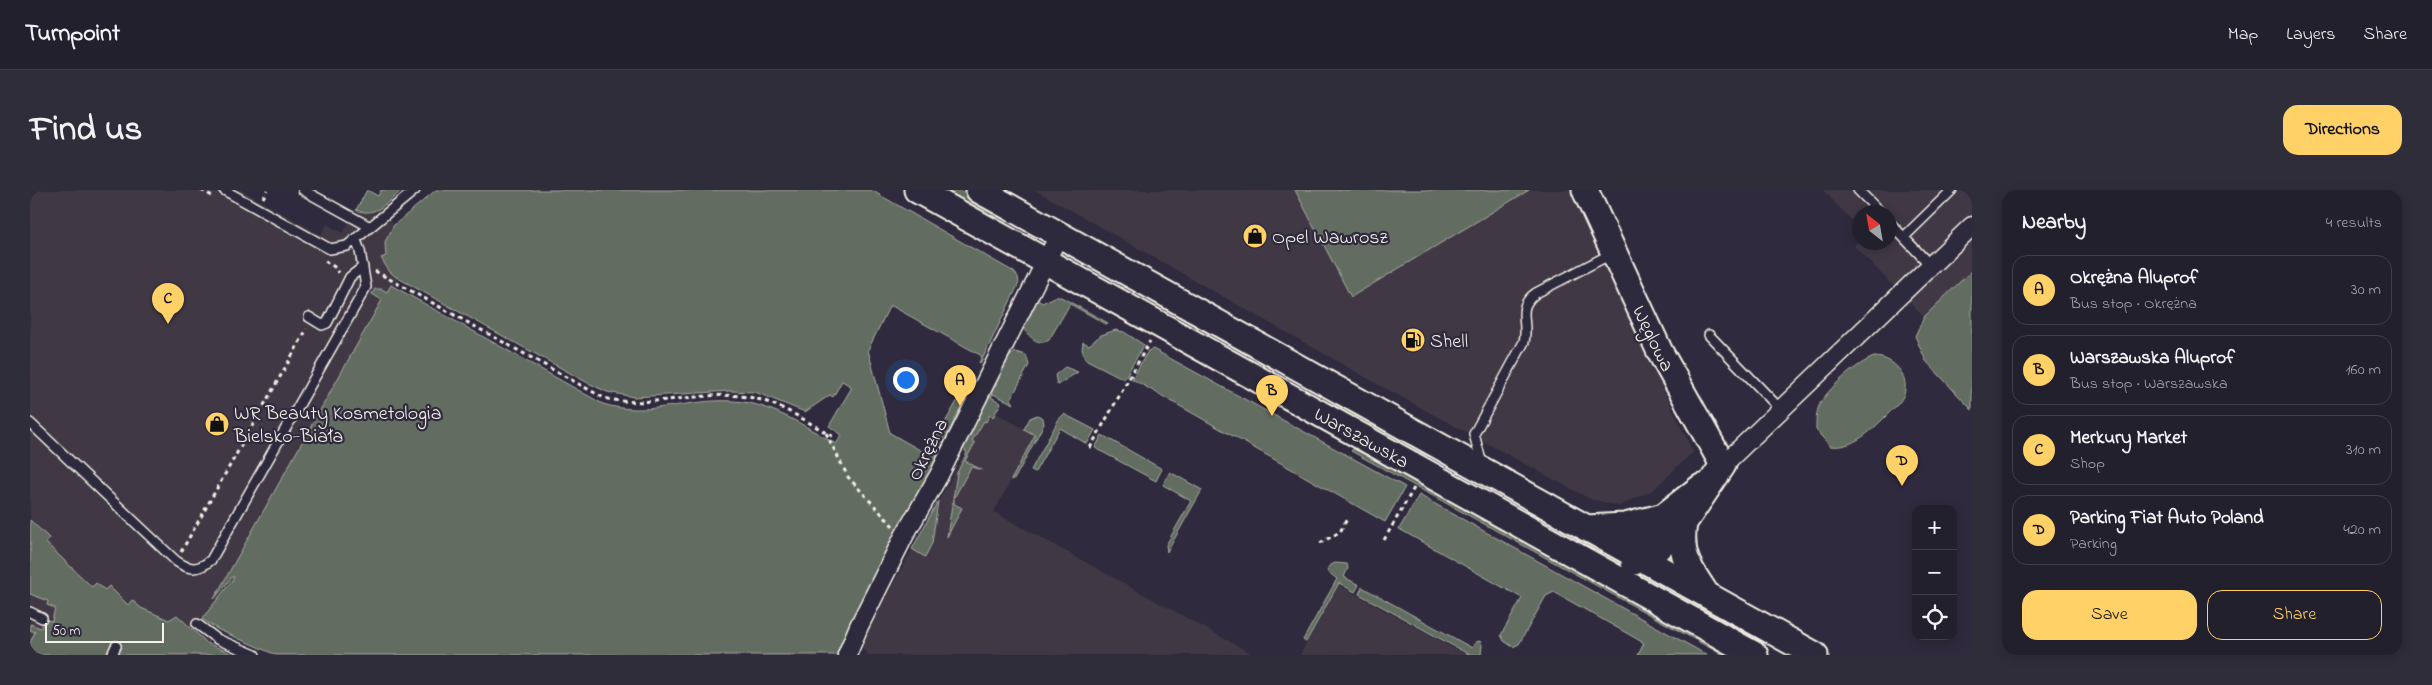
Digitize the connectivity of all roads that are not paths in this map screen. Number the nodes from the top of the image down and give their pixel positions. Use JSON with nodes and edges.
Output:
{"nodes":[{"id":1,"x":224,"y":190,"type":"edge"},
{"id":2,"x":303,"y":190,"type":"edge"},
{"id":3,"x":415,"y":190,"type":"edge"},
{"id":4,"x":917,"y":190,"type":"edge"},
{"id":5,"x":979,"y":190,"type":"edge"},
{"id":6,"x":1585,"y":190,"type":"edge"},
{"id":7,"x":1858,"y":190,"type":"edge"},
{"id":8,"x":1952,"y":190,"type":"edge"},
{"id":9,"x":1873,"y":205,"type":"edge"},
{"id":10,"x":1972,"y":226,"type":"edge"},
{"id":11,"x":370,"y":228,"type":"junction"},
{"id":12,"x":1897,"y":230,"type":"edge"},
{"id":13,"x":1059,"y":235,"type":"junction"},
{"id":14,"x":1904,"y":237,"type":"junction"},
{"id":15,"x":356,"y":240,"type":"junction"},
{"id":16,"x":1614,"y":252,"type":"junction"},
{"id":17,"x":1046,"y":261,"type":"junction"},
{"id":18,"x":1931,"y":266,"type":"junction"},
{"id":19,"x":363,"y":267,"type":"junction"},
{"id":20,"x":311,"y":318,"type":"road end"},
{"id":21,"x":1709,"y":336,"type":"dead end"},
{"id":22,"x":1781,"y":410,"type":"junction"},
{"id":23,"x":30,"y":423,"type":"edge"},
{"id":24,"x":1484,"y":472,"type":"junction"},
{"id":25,"x":1717,"y":473,"type":"junction"},
{"id":26,"x":1675,"y":519,"type":"junction"},
{"id":27,"x":1586,"y":528,"type":"junction"},
{"id":28,"x":1638,"y":556,"type":"junction"},
{"id":29,"x":1622,"y":581,"type":"junction"},
{"id":30,"x":1708,"y":596,"type":"junction"},
{"id":31,"x":30,"y":612,"type":"edge"},
{"id":32,"x":42,"y":618,"type":"dead end"},
{"id":33,"x":197,"y":624,"type":"dead end"},
{"id":34,"x":116,"y":646,"type":"dead end"},
{"id":35,"x":112,"y":655,"type":"edge"},
{"id":36,"x":255,"y":655,"type":"edge"},
{"id":37,"x":847,"y":655,"type":"edge"},
{"id":38,"x":1755,"y":655,"type":"edge"},
{"id":39,"x":1815,"y":655,"type":"edge"}],
"edges":[{"from":1,"to":15,"type":"lane"},
{"from":2,"to":11,"type":"lane"},
{"from":3,"to":11,"type":"lane"},
{"from":4,"to":17,"type":"main road","name":"Warszawska"},
{"from":5,"to":13,"type":"main road","name":"Warszawska"},
{"from":6,"to":16,"type":"main road","name":"Węglowa"},
{"from":7,"to":9,"type":"lane"},
{"from":8,"to":14,"type":"lane"},
{"from":10,"to":18,"type":"street"},
{"from":11,"to":15,"type":"lane"},
{"from":12,"to":14,"type":"lane"},
{"from":13,"to":17,"type":"street","name":"Okrężna"},
{"from":13,"to":24,"type":"main road","name":"Warszawska"},
{"from":14,"to":18,"type":"lane"},
{"from":15,"to":19,"type":"lane"},
{"from":16,"to":24,"type":"lane"},
{"from":16,"to":25,"type":"main road","name":"Węglowa"},
{"from":17,"to":29,"type":"main road","name":"Warszawska"},
{"from":17,"to":37,"type":"street","name":"Okrężna"},
{"from":18,"to":22,"type":"street"},
{"from":19,"to":20,"type":"lane"},
{"from":19,"to":23,"type":"lane"},
{"from":21,"to":22,"type":"lane"},
{"from":22,"to":25,"type":"street"},
{"from":24,"to":27,"type":"main road","name":"Warszawska"},
{"from":25,"to":26,"type":"main road"},
{"from":26,"to":27,"type":"main road"},
{"from":26,"to":28,"type":"main road"},
{"from":26,"to":30,"type":"main road"},
{"from":27,"to":28,"type":"main road","name":"Warszawska"},
{"from":28,"to":29,"type":"main road"},
{"from":28,"to":30,"type":"main road","name":"Warszawska"},
{"from":29,"to":38,"type":"main road","name":"Warszawska"},
{"from":30,"to":39,"type":"main road","name":"Warszawska"},
{"from":31,"to":32,"type":"lane"},
{"from":33,"to":36,"type":"lane"},
{"from":34,"to":35,"type":"lane"}]}
